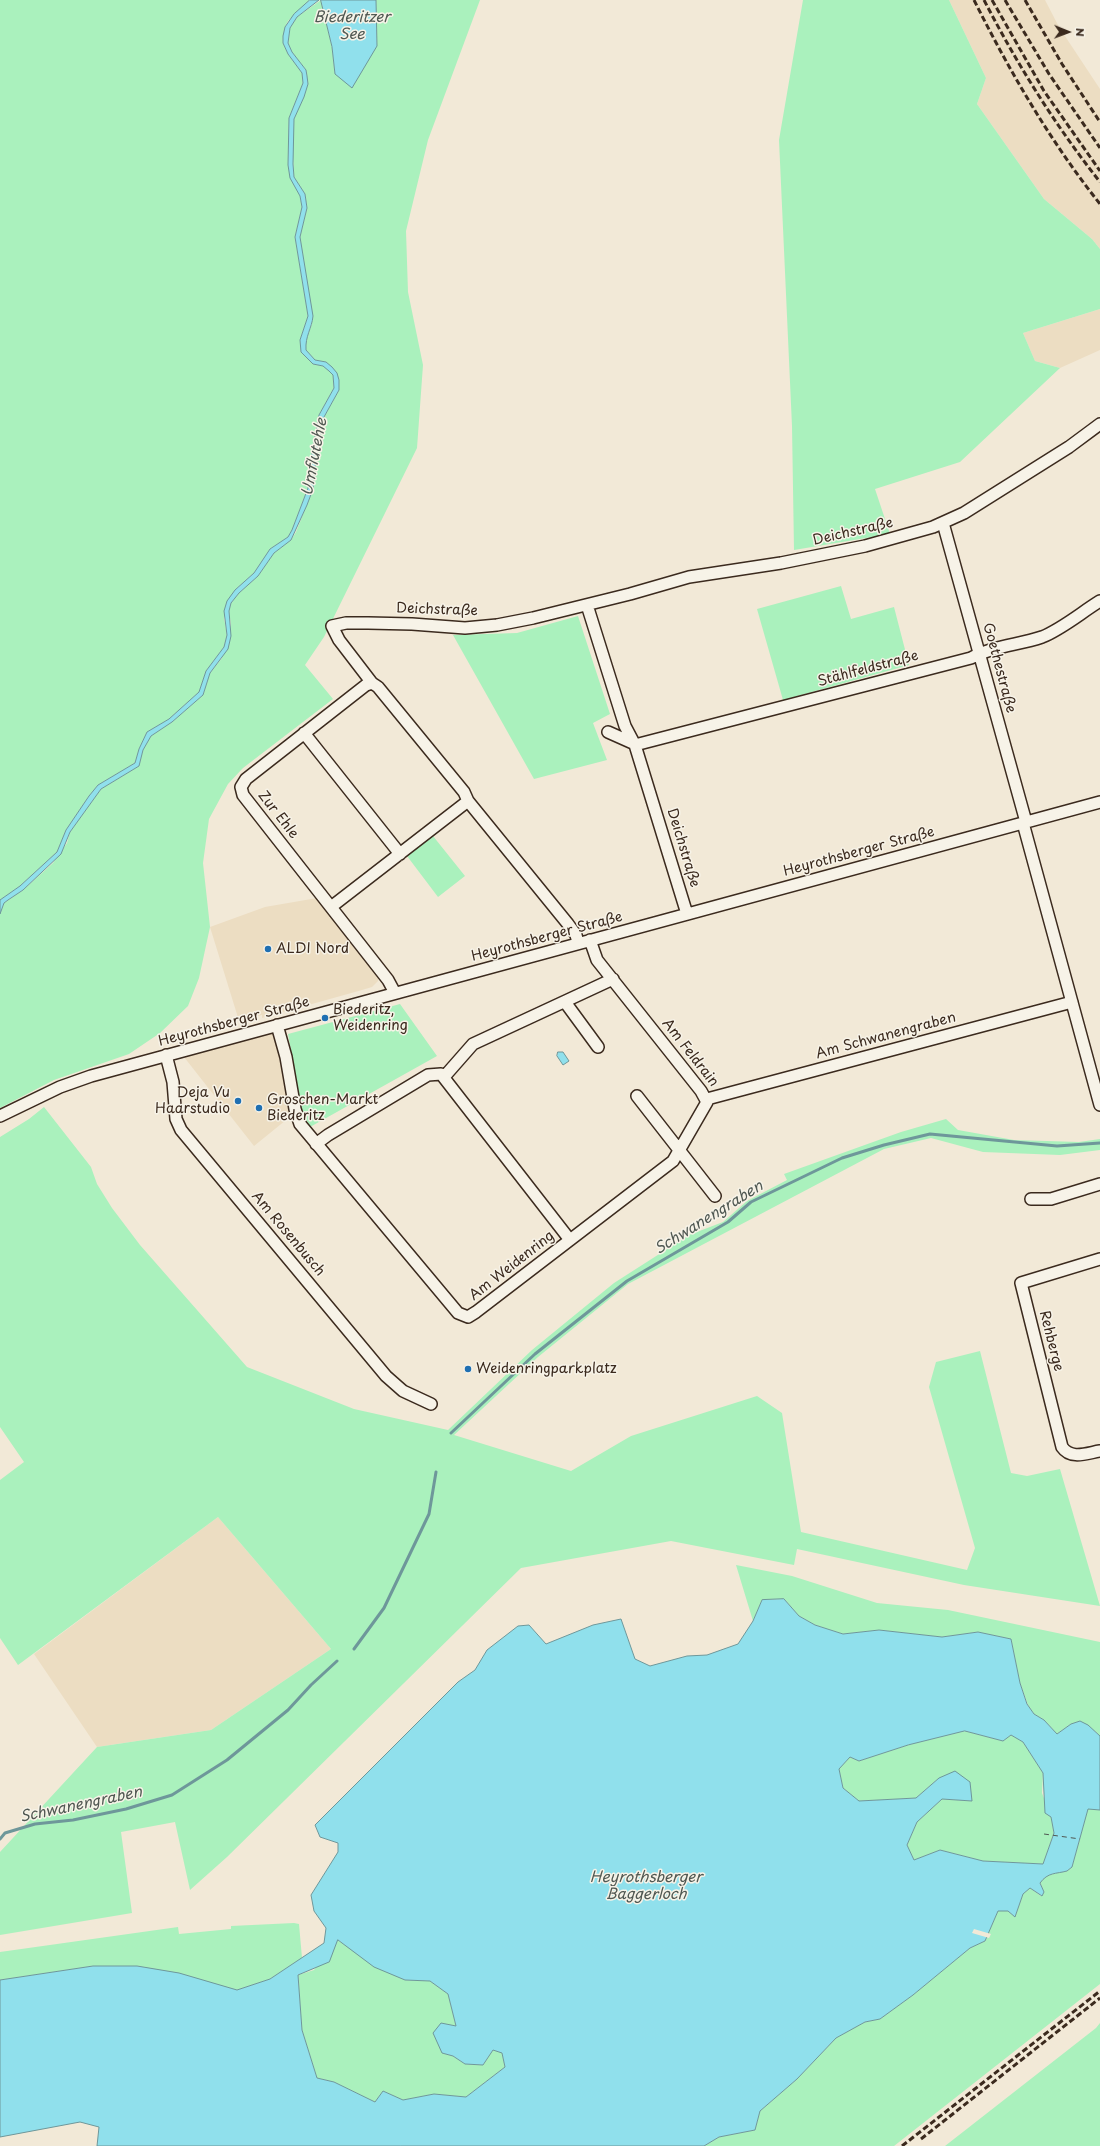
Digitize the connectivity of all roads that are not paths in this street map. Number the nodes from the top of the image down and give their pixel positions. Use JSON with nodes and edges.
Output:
{"nodes":[{"id":1,"x":1100,"y":424,"type":"edge"},
{"id":2,"x":943,"y":523,"type":"junction"},
{"id":3,"x":1100,"y":601,"type":"edge"},
{"id":4,"x":587,"y":605,"type":"junction"},
{"id":5,"x":980,"y":653,"type":"junction"},
{"id":6,"x":372,"y":683,"type":"junction"},
{"id":7,"x":608,"y":732,"type":"dead end"},
{"id":8,"x":304,"y":733,"type":"junction"},
{"id":9,"x":635,"y":744,"type":"junction"},
{"id":10,"x":468,"y":800,"type":"junction"},
{"id":11,"x":1100,"y":802,"type":"edge"},
{"id":12,"x":1025,"y":823,"type":"junction"},
{"id":13,"x":400,"y":854,"type":"junction"},
{"id":14,"x":331,"y":907,"type":"junction"},
{"id":15,"x":687,"y":914,"type":"junction"},
{"id":16,"x":590,"y":940,"type":"junction"},
{"id":17,"x":578,"y":943,"type":"junction"},
{"id":18,"x":613,"y":979,"type":"junction"},
{"id":19,"x":394,"y":993,"type":"junction"},
{"id":20,"x":565,"y":1002,"type":"junction"},
{"id":21,"x":1072,"y":1002,"type":"junction"},
{"id":22,"x":277,"y":1025,"type":"junction"},
{"id":23,"x":598,"y":1047,"type":"dead end"},
{"id":24,"x":166,"y":1056,"type":"junction"},
{"id":25,"x":444,"y":1077,"type":"junction"},
{"id":26,"x":637,"y":1096,"type":"dead end"},
{"id":27,"x":707,"y":1099,"type":"junction"},
{"id":28,"x":1100,"y":1105,"type":"edge"},
{"id":29,"x":3,"y":1115,"type":"edge"},
{"id":30,"x":316,"y":1144,"type":"junction"},
{"id":31,"x":680,"y":1151,"type":"junction"},
{"id":32,"x":1100,"y":1184,"type":"edge"},
{"id":33,"x":715,"y":1196,"type":"dead end"},
{"id":34,"x":1031,"y":1199,"type":"dead end"},
{"id":35,"x":570,"y":1240,"type":"junction"},
{"id":36,"x":1100,"y":1259,"type":"edge"},
{"id":37,"x":431,"y":1404,"type":"dead end"},
{"id":38,"x":1100,"y":1451,"type":"edge"}],
"edges":[{"from":1,"to":2,"type":"street","name":"Deichstraße"},
{"from":2,"to":4,"type":"street","name":"Deichstraße"},
{"from":2,"to":5,"type":"street","name":"Goethestraße"},
{"from":3,"to":5,"type":"street","name":"Stählfeldstraße"},
{"from":4,"to":6,"type":"street","name":"Deichstraße"},
{"from":4,"to":9,"type":"street","name":"Deichstraße"},
{"from":5,"to":9,"type":"street","name":"Stählfeldstraße"},
{"from":5,"to":12,"type":"street","name":"Goethestraße"},
{"from":6,"to":8,"type":"street","name":"Zur Ehle"},
{"from":6,"to":10,"type":"street"},
{"from":7,"to":9,"type":"street"},
{"from":8,"to":13,"type":"street"},
{"from":8,"to":14,"type":"street","name":"Zur Ehle"},
{"from":9,"to":15,"type":"street","name":"Deichstraße"},
{"from":10,"to":13,"type":"street"},
{"from":10,"to":17,"type":"street"},
{"from":11,"to":12,"type":"street","name":"Heyrothsberger Straße"},
{"from":12,"to":15,"type":"street","name":"Heyrothsberger Straße"},
{"from":12,"to":21,"type":"street","name":"Goethestraße"},
{"from":13,"to":14,"type":"street"},
{"from":14,"to":19,"type":"street","name":"Zur Ehle"},
{"from":15,"to":16,"type":"street","name":"Heyrothsberger Straße"},
{"from":16,"to":17,"type":"street","name":"Heyrothsberger Straße"},
{"from":16,"to":18,"type":"street","name":"Am Feldrain"},
{"from":17,"to":19,"type":"street","name":"Heyrothsberger Straße"},
{"from":18,"to":20,"type":"street"},
{"from":18,"to":27,"type":"street","name":"Am Feldrain"},
{"from":19,"to":22,"type":"street","name":"Heyrothsberger Straße"},
{"from":20,"to":23,"type":"street"},
{"from":20,"to":25,"type":"street"},
{"from":21,"to":27,"type":"street","name":"Am Schwanengraben"},
{"from":21,"to":28,"type":"street","name":"Goethestraße"},
{"from":22,"to":24,"type":"street","name":"Heyrothsberger Straße"},
{"from":22,"to":30,"type":"street","name":"Am Weidenring"},
{"from":24,"to":29,"type":"street","name":"Heyrothsberger Straße"},
{"from":24,"to":37,"type":"street","name":"Am Rosenbusch"},
{"from":25,"to":30,"type":"street"},
{"from":25,"to":35,"type":"street","name":"Am Weidenring"},
{"from":26,"to":31,"type":"street"},
{"from":27,"to":31,"type":"street","name":"Am Feldrain"},
{"from":30,"to":35,"type":"street","name":"Am Weidenring"},
{"from":31,"to":33,"type":"street"},
{"from":31,"to":35,"type":"street","name":"Am Feldrain"},
{"from":32,"to":34,"type":"street"},
{"from":36,"to":38,"type":"street","name":"Rehberge"}]}
